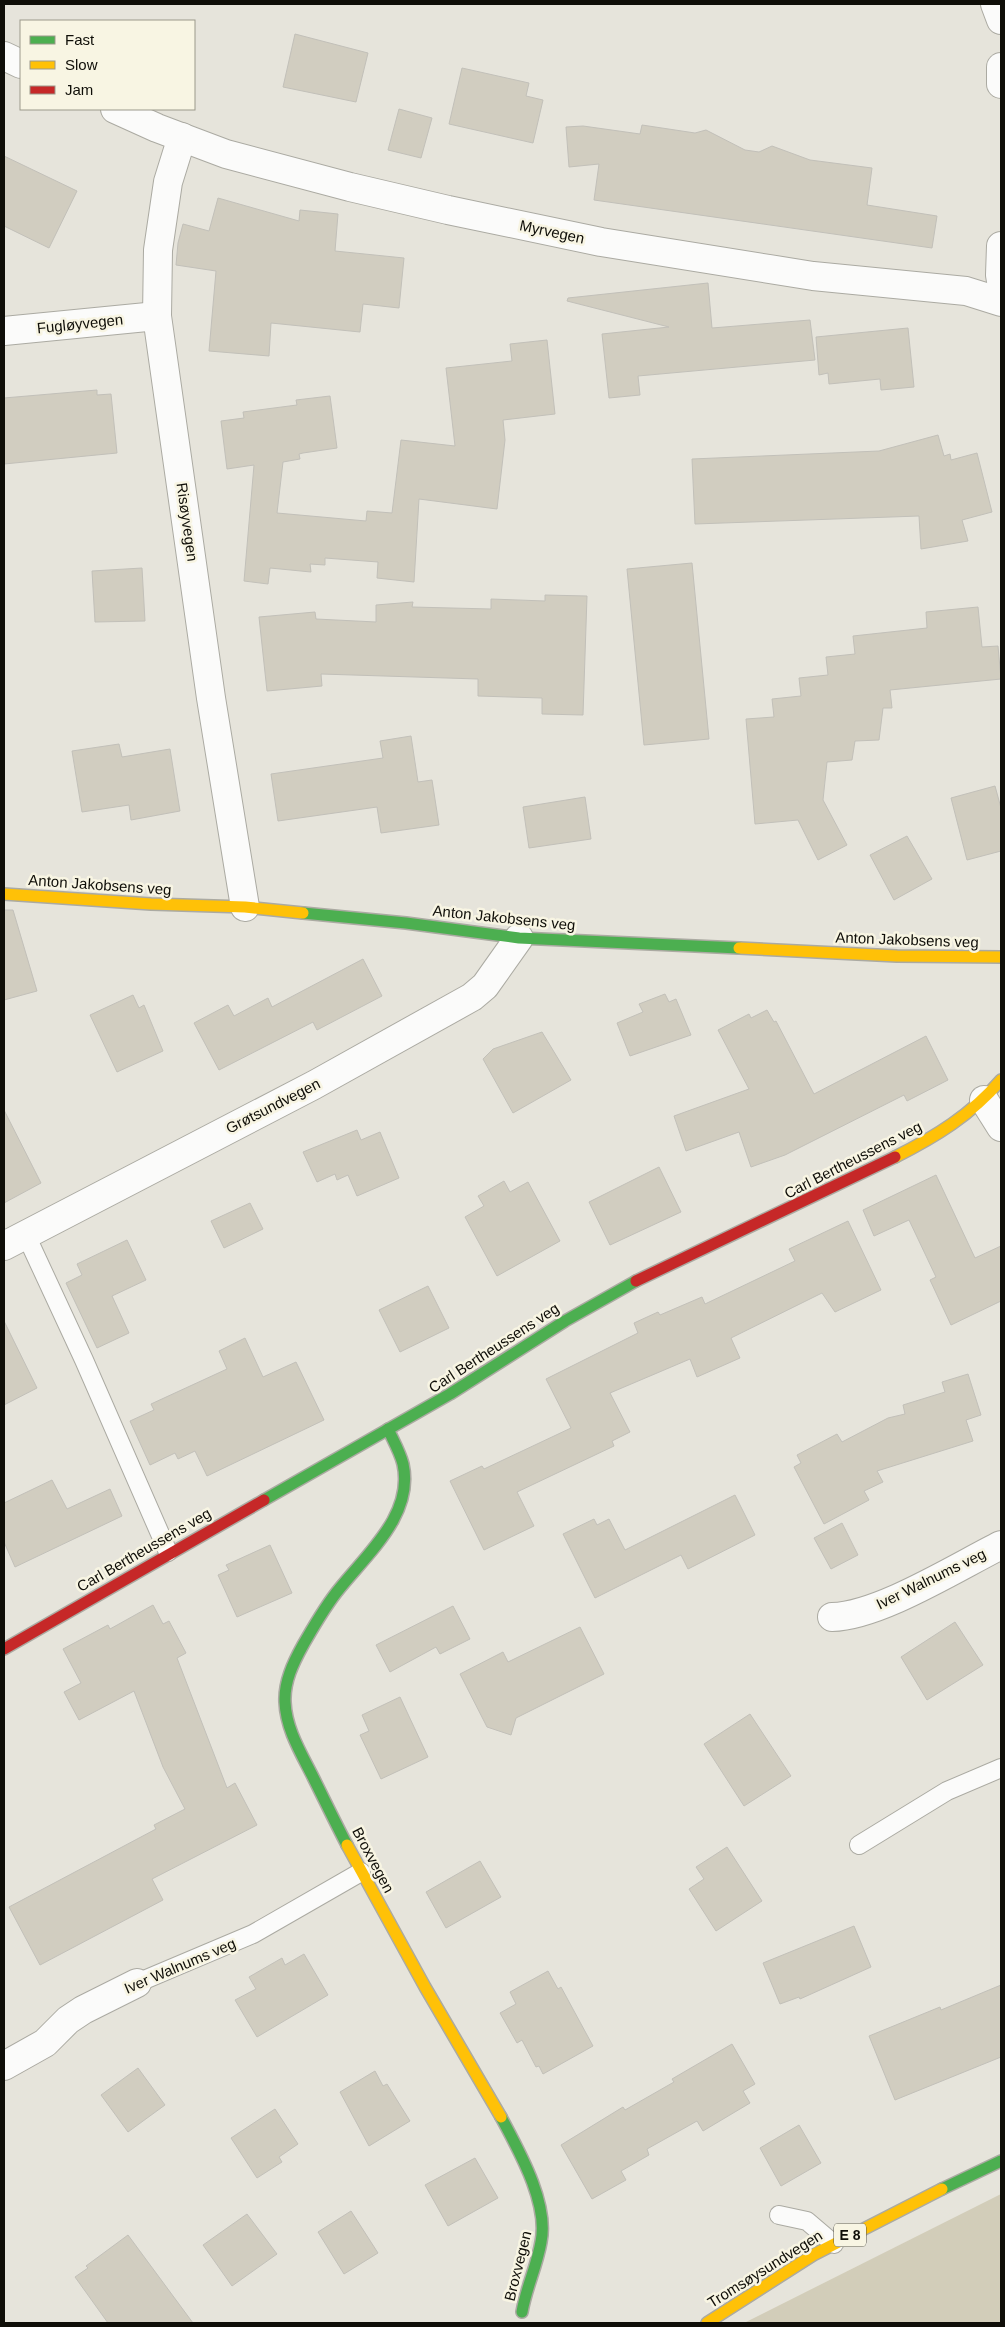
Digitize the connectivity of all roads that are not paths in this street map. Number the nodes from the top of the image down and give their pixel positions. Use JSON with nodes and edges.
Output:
{"nodes":[{"id":1,"x":994,"y":4,"type":"edge"},
{"id":2,"x":1001,"y":20,"type":"edge"},
{"id":3,"x":4,"y":56,"type":"edge"},
{"id":4,"x":20,"y":64,"type":"edge"},
{"id":5,"x":1001,"y":67,"type":"edge"},
{"id":6,"x":1001,"y":84,"type":"edge"},
{"id":7,"x":118,"y":110,"type":"edge"},
{"id":8,"x":182,"y":137,"type":"junction"},
{"id":9,"x":1001,"y":246,"type":"edge"},
{"id":10,"x":1001,"y":281,"type":"edge"},
{"id":11,"x":1001,"y":302,"type":"edge"},
{"id":12,"x":157,"y":316,"type":"junction"},
{"id":13,"x":4,"y":331,"type":"edge"},
{"id":14,"x":4,"y":894,"type":"edge"},
{"id":15,"x":245,"y":907,"type":"junction"},
{"id":16,"x":519,"y":938,"type":"junction"},
{"id":17,"x":1001,"y":957,"type":"edge"},
{"id":18,"x":992,"y":1090,"type":"edge"},
{"id":19,"x":1001,"y":1127,"type":"edge"},
{"id":20,"x":15,"y":1241,"type":"edge"},
{"id":21,"x":388,"y":1429,"type":"junction"},
{"id":22,"x":1001,"y":1545,"type":"edge"},
{"id":23,"x":168,"y":1552,"type":"junction"},
{"id":24,"x":832,"y":1617,"type":"dead end"},
{"id":25,"x":4,"y":1649,"type":"edge"},
{"id":26,"x":1001,"y":1768,"type":"edge"},
{"id":27,"x":859,"y":1845,"type":"dead end"},
{"id":28,"x":361,"y":1872,"type":"junction"},
{"id":29,"x":136,"y":1984,"type":"joint"},
{"id":30,"x":4,"y":2066,"type":"edge"},
{"id":31,"x":1001,"y":2162,"type":"edge"},
{"id":32,"x":779,"y":2215,"type":"dead end"},
{"id":33,"x":834,"y":2244,"type":"junction"},
{"id":34,"x":522,"y":2312,"type":"dead end"},
{"id":35,"x":706,"y":2323,"type":"edge"}],
"edges":[{"from":1,"to":2,"type":"street"},
{"from":3,"to":4,"type":"street"},
{"from":5,"to":6,"type":"street"},
{"from":7,"to":8,"type":"street","name":"Myrvegen"},
{"from":8,"to":11,"type":"street","name":"Myrvegen"},
{"from":8,"to":12,"type":"street","name":"Risøyvegen"},
{"from":9,"to":10,"type":"street"},
{"from":12,"to":13,"type":"street","name":"Fugløyvegen"},
{"from":12,"to":15,"type":"street","name":"Risøyvegen"},
{"from":14,"to":15,"type":"main road","name":"Anton Jakobsens veg"},
{"from":15,"to":16,"type":"main road","name":"Anton Jakobsens veg"},
{"from":16,"to":17,"type":"main road","name":"Anton Jakobsens veg"},
{"from":16,"to":20,"type":"street","name":"Grøtsundvegen"},
{"from":18,"to":19,"type":"street"},
{"from":18,"to":21,"type":"main road","name":"Carl Bertheussens veg"},
{"from":20,"to":23,"type":"lane"},
{"from":21,"to":23,"type":"main road","name":"Carl Bertheussens veg"},
{"from":21,"to":28,"type":"main road","name":"Broxvegen"},
{"from":22,"to":24,"type":"street","name":"Iver Walnums veg"},
{"from":23,"to":25,"type":"main road","name":"Carl Bertheussens veg"},
{"from":26,"to":27,"type":"lane"},
{"from":28,"to":29,"type":"lane","name":"Iver Walnums veg"},
{"from":28,"to":34,"type":"main road","name":"Broxvegen"},
{"from":29,"to":30,"type":"street","name":"Iver Walnums veg"},
{"from":31,"to":33,"type":"main road","name":"Tromsøysundvegen","number":"E 8"},
{"from":32,"to":33,"type":"lane"},
{"from":33,"to":35,"type":"main road","name":"Tromsøysundvegen","number":"E 8"}]}
